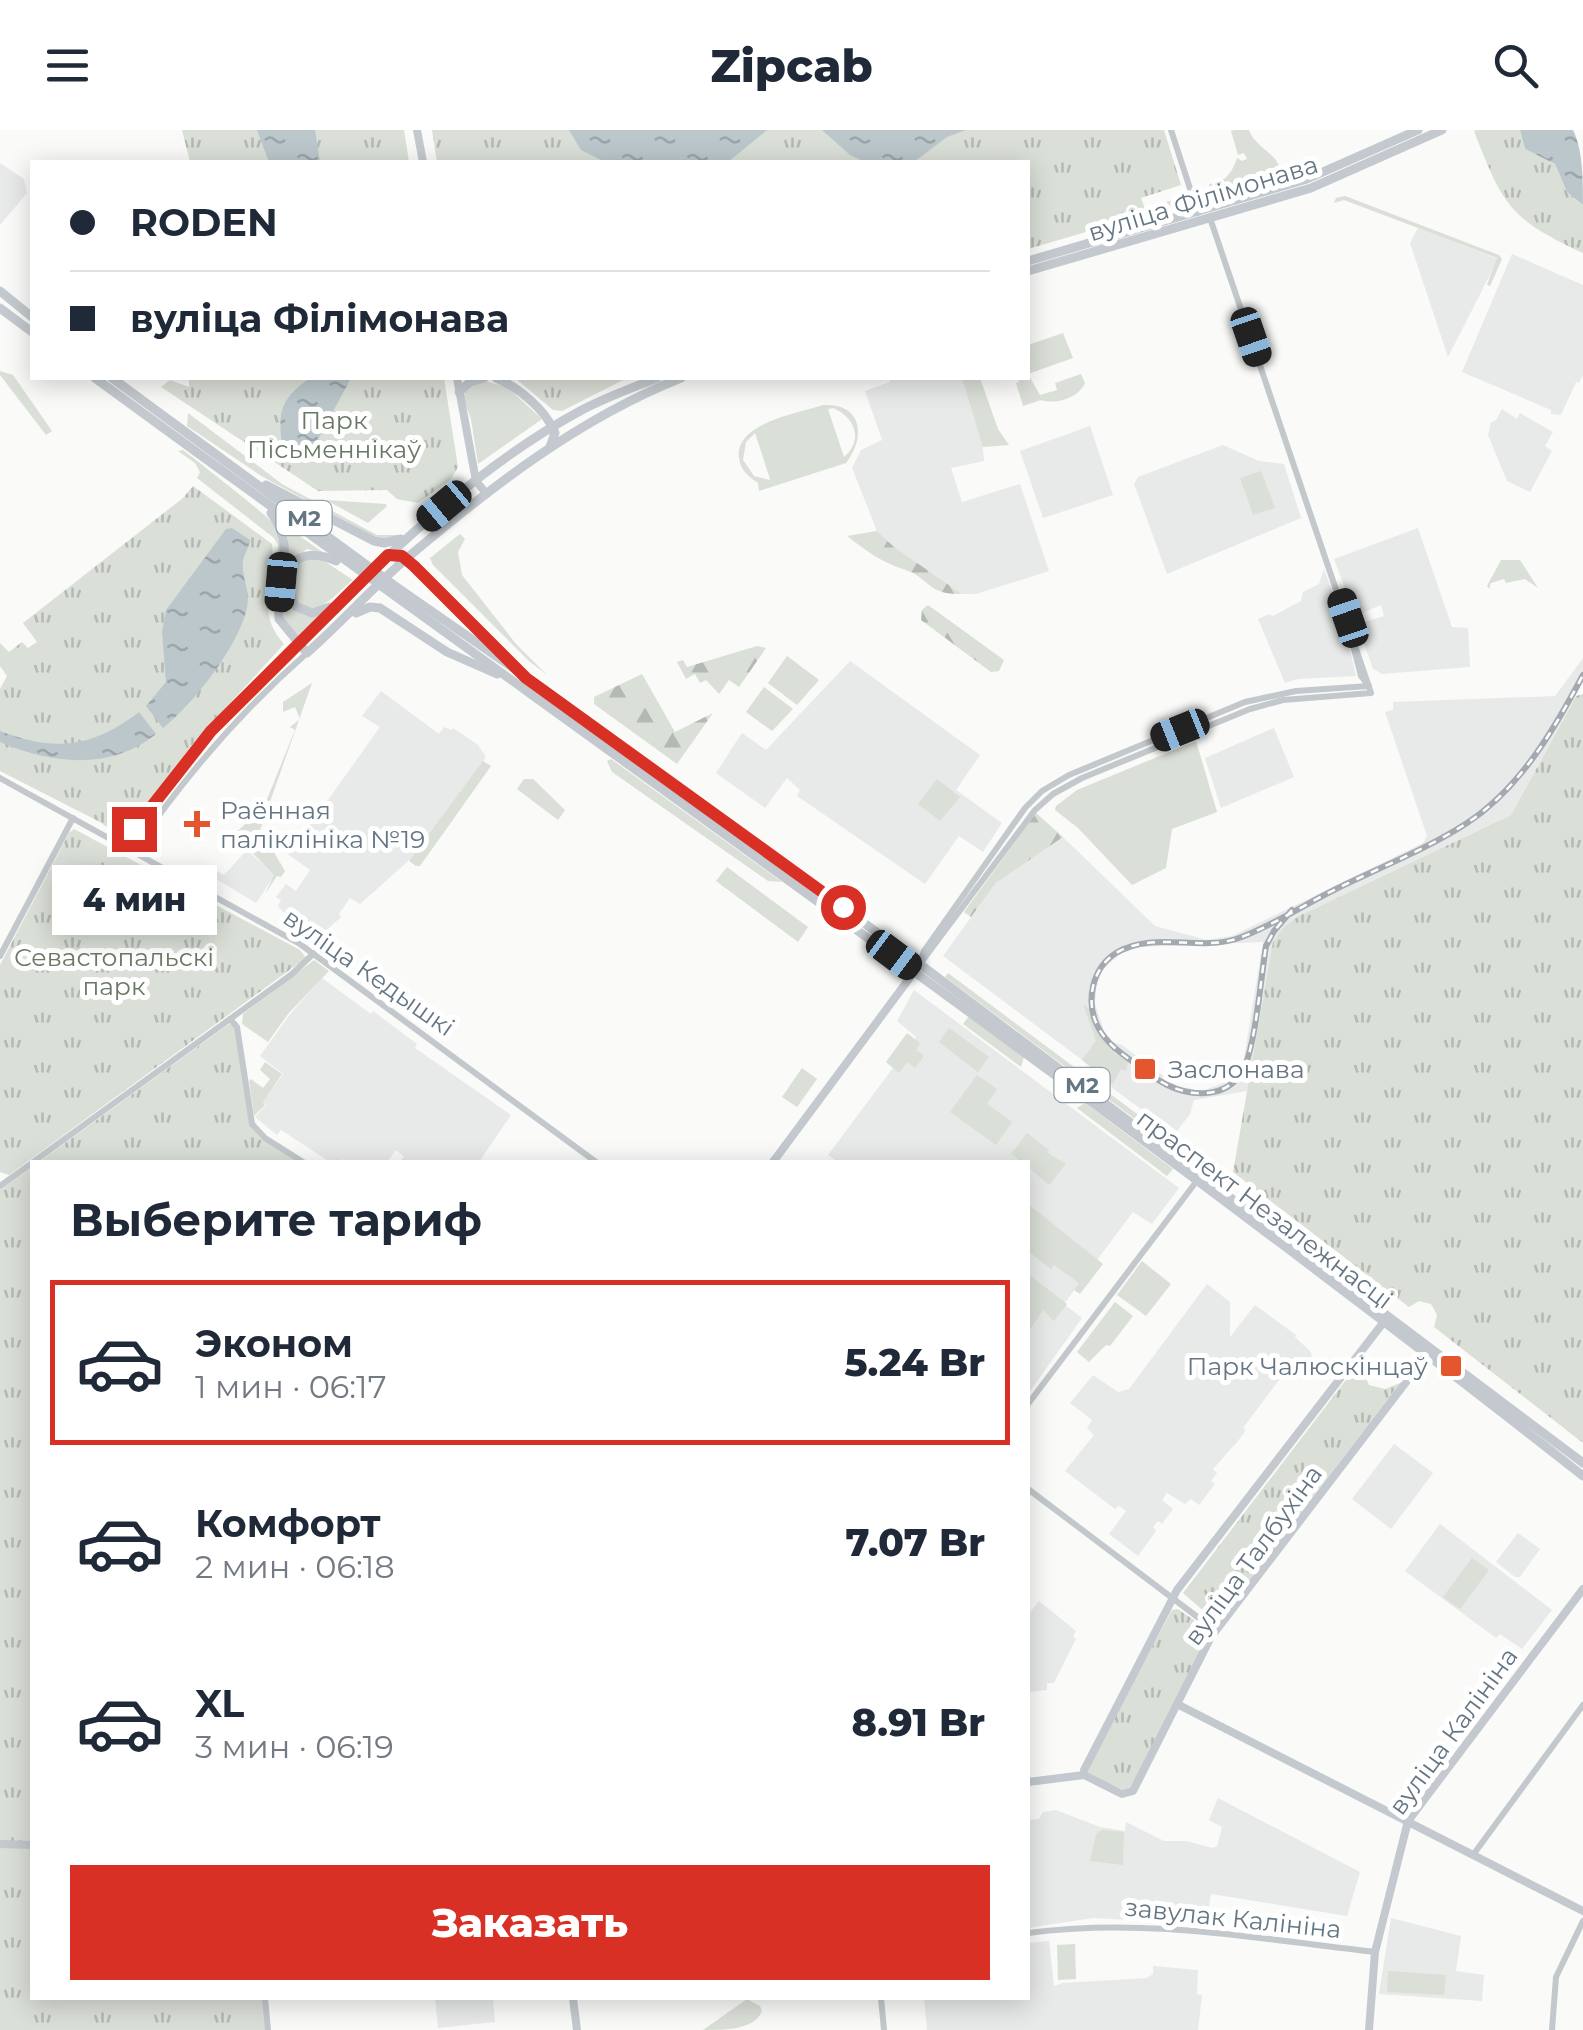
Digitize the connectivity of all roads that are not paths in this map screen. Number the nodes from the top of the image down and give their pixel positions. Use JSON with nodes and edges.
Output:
{"nodes":[{"id":1,"x":417,"y":130,"type":"edge"},
{"id":2,"x":1170,"y":130,"type":"edge"},
{"id":3,"x":1418,"y":130,"type":"edge"},
{"id":4,"x":1442,"y":130,"type":"edge"},
{"id":5,"x":423,"y":160,"type":"edge"},
{"id":6,"x":1195,"y":212,"type":"junction"},
{"id":7,"x":1210,"y":218,"type":"junction"},
{"id":8,"x":1086,"y":249,"type":"junction"},
{"id":9,"x":1030,"y":261,"type":"edge"},
{"id":10,"x":1030,"y":270,"type":"edge"},
{"id":11,"x":0,"y":291,"type":"edge"},
{"id":12,"x":0,"y":308,"type":"edge"},
{"id":13,"x":30,"y":315,"type":"edge"},
{"id":14,"x":30,"y":330,"type":"edge"},
{"id":15,"x":98,"y":380,"type":"edge"},
{"id":16,"x":115,"y":380,"type":"edge"},
{"id":17,"x":457,"y":380,"type":"edge"},
{"id":18,"x":477,"y":380,"type":"edge"},
{"id":19,"x":500,"y":380,"type":"edge"},
{"id":20,"x":652,"y":380,"type":"edge"},
{"id":21,"x":677,"y":380,"type":"edge"},
{"id":22,"x":459,"y":392,"type":"junction"},
{"id":23,"x":554,"y":427,"type":"junction"},
{"id":24,"x":548,"y":449,"type":"junction"},
{"id":25,"x":241,"y":471,"type":"junction"},
{"id":26,"x":476,"y":481,"type":"junction"},
{"id":27,"x":485,"y":492,"type":"junction"},
{"id":28,"x":264,"y":504,"type":"junction"},
{"id":29,"x":404,"y":538,"type":"junction"},
{"id":30,"x":388,"y":555,"type":"junction"},
{"id":31,"x":406,"y":559,"type":"junction"},
{"id":32,"x":359,"y":568,"type":"junction"},
{"id":33,"x":390,"y":589,"type":"junction"},
{"id":34,"x":348,"y":594,"type":"junction"},
{"id":35,"x":346,"y":618,"type":"junction"},
{"id":36,"x":298,"y":645,"type":"junction"},
{"id":37,"x":307,"y":653,"type":"junction"},
{"id":38,"x":526,"y":678,"type":"junction"},
{"id":39,"x":513,"y":681,"type":"junction"},
{"id":40,"x":0,"y":778,"type":"edge"},
{"id":41,"x":73,"y":818,"type":"junction"},
{"id":42,"x":123,"y":845,"type":"junction"},
{"id":43,"x":133,"y":852,"type":"junction"},
{"id":44,"x":314,"y":952,"type":"junction"},
{"id":45,"x":0,"y":956,"type":"edge"},
{"id":46,"x":918,"y":967,"type":"junction"},
{"id":47,"x":230,"y":1019,"type":"junction"},
{"id":48,"x":37,"y":1160,"type":"edge"},
{"id":49,"x":301,"y":1160,"type":"edge"},
{"id":50,"x":593,"y":1160,"type":"edge"},
{"id":51,"x":774,"y":1160,"type":"edge"},
{"id":52,"x":30,"y":1165,"type":"edge"},
{"id":53,"x":1199,"y":1178,"type":"junction"},
{"id":54,"x":0,"y":1186,"type":"edge"},
{"id":55,"x":1386,"y":1319,"type":"junction"},
{"id":56,"x":1429,"y":1352,"type":"junction"},
{"id":57,"x":1030,"y":1401,"type":"edge"},
{"id":58,"x":1583,"y":1464,"type":"edge"},
{"id":59,"x":1583,"y":1476,"type":"edge"},
{"id":60,"x":1030,"y":1491,"type":"edge"},
{"id":61,"x":1583,"y":1589,"type":"edge"},
{"id":62,"x":1173,"y":1600,"type":"junction"},
{"id":63,"x":1216,"y":1631,"type":"junction"},
{"id":64,"x":1177,"y":1704,"type":"junction"},
{"id":65,"x":1583,"y":1706,"type":"edge"},
{"id":66,"x":1084,"y":1775,"type":"junction"},
{"id":67,"x":1030,"y":1782,"type":"edge"},
{"id":68,"x":1408,"y":1821,"type":"junction"},
{"id":69,"x":0,"y":1844,"type":"edge"},
{"id":70,"x":30,"y":1846,"type":"edge"},
{"id":71,"x":1473,"y":1855,"type":"junction"},
{"id":72,"x":1583,"y":1911,"type":"edge"},
{"id":73,"x":1583,"y":1921,"type":"edge"},
{"id":74,"x":1030,"y":1934,"type":"edge"},
{"id":75,"x":1375,"y":1952,"type":"junction"},
{"id":76,"x":266,"y":2000,"type":"edge"},
{"id":77,"x":573,"y":2000,"type":"edge"},
{"id":78,"x":880,"y":2000,"type":"edge"},
{"id":79,"x":268,"y":2030,"type":"edge"},
{"id":80,"x":576,"y":2030,"type":"edge"},
{"id":81,"x":884,"y":2030,"type":"edge"},
{"id":82,"x":1370,"y":2030,"type":"edge"},
{"id":83,"x":1552,"y":2030,"type":"edge"}],
"edges":[{"from":1,"to":5,"type":"main road"},
{"from":2,"to":6,"type":"street"},
{"from":3,"to":6,"type":"main road","name":"вуліца Філімонава"},
{"from":4,"to":7,"type":"main road","name":"вуліца Філімонава"},
{"from":6,"to":7,"type":"street"},
{"from":6,"to":8,"type":"main road","name":"вуліца Філімонава"},
{"from":7,"to":8,"type":"main road","name":"вуліца Філімонава"},
{"from":7,"to":46,"type":"street"},
{"from":8,"to":9,"type":"main road","name":"вуліца Філімонава"},
{"from":8,"to":10,"type":"main road","name":"вуліца Філімонава"},
{"from":11,"to":13,"type":"main road"},
{"from":12,"to":14,"type":"main road"},
{"from":15,"to":28,"type":"main road","name":"праспект Незалежнасці","number":"М2"},
{"from":16,"to":25,"type":"main road","name":"праспект Незалежнасці","number":"М2"},
{"from":17,"to":22,"type":"main road"},
{"from":18,"to":22,"type":"main road"},
{"from":19,"to":23,"type":"main road"},
{"from":20,"to":23,"type":"main road"},
{"from":21,"to":24,"type":"main road"},
{"from":22,"to":26,"type":"main road"},
{"from":23,"to":24,"type":"main road"},
{"from":23,"to":26,"type":"main road"},
{"from":24,"to":27,"type":"main road"},
{"from":25,"to":29,"type":"main road"},
{"from":25,"to":32,"type":"main road","name":"праспект Незалежнасці","number":"М2"},
{"from":26,"to":27,"type":"main road"},
{"from":26,"to":29,"type":"main road"},
{"from":27,"to":31,"type":"main road"},
{"from":28,"to":32,"type":"main road","name":"праспект Незалежнасці","number":"М2"},
{"from":28,"to":36,"type":"main road"},
{"from":29,"to":30,"type":"main road"},
{"from":30,"to":31,"type":"main road"},
{"from":30,"to":34,"type":"main road"},
{"from":31,"to":35,"type":"main road"},
{"from":31,"to":38,"type":"main road"},
{"from":32,"to":33,"type":"main road","name":"праспект Незалежнасці","number":"М2"},
{"from":32,"to":34,"type":"main road"},
{"from":33,"to":38,"type":"main road","name":"праспект Незалежнасці","number":"М2"},
{"from":33,"to":39,"type":"main road","name":"праспект Незалежнасці","number":"М2"},
{"from":34,"to":36,"type":"main road"},
{"from":35,"to":37,"type":"main road"},
{"from":35,"to":39,"type":"main road"},
{"from":36,"to":37,"type":"main road"},
{"from":36,"to":42,"type":"street"},
{"from":37,"to":43,"type":"street"},
{"from":38,"to":46,"type":"main road","name":"праспект Незалежнасці","number":"М2"},
{"from":39,"to":46,"type":"main road","name":"праспект Незалежнасці","number":"М2"},
{"from":40,"to":41,"type":"street","name":"вуліца Кедышкі"},
{"from":41,"to":42,"type":"street","name":"вуліца Кедышкі"},
{"from":41,"to":45,"type":"street"},
{"from":42,"to":43,"type":"street","name":"вуліца Кедышкі"},
{"from":43,"to":44,"type":"street","name":"вуліца Кедышкі"},
{"from":44,"to":47,"type":"street"},
{"from":44,"to":50,"type":"street","name":"вуліца Кедышкі"},
{"from":46,"to":51,"type":"main road"},
{"from":46,"to":53,"type":"main road","name":"праспект Незалежнасці","number":"М2"},
{"from":47,"to":48,"type":"street"},
{"from":47,"to":49,"type":"street"},
{"from":52,"to":54,"type":"street"},
{"from":53,"to":55,"type":"main road","name":"праспект Незалежнасці","number":"М2"},
{"from":53,"to":57,"type":"street"},
{"from":55,"to":56,"type":"main road","name":"праспект Незалежнасці","number":"М2"},
{"from":55,"to":62,"type":"main road","name":"вуліца Талбухіна"},
{"from":56,"to":58,"type":"main road","name":"праспект Незалежнасці","number":"М2"},
{"from":56,"to":59,"type":"main road","name":"праспект Незалежнасці","number":"М2"},
{"from":56,"to":63,"type":"main road","name":"вуліца Талбухіна"},
{"from":60,"to":62,"type":"street"},
{"from":61,"to":68,"type":"main road","name":"вуліца Калініна"},
{"from":62,"to":63,"type":"street"},
{"from":62,"to":66,"type":"main road","name":"вуліца Талбухіна"},
{"from":63,"to":64,"type":"main road","name":"вуліца Талбухіна"},
{"from":64,"to":66,"type":"main road","name":"вуліца Талбухіна"},
{"from":64,"to":68,"type":"main road"},
{"from":65,"to":71,"type":"street"},
{"from":66,"to":67,"type":"main road"},
{"from":68,"to":71,"type":"main road"},
{"from":68,"to":75,"type":"main road","name":"вуліца Калініна"},
{"from":69,"to":70,"type":"main road"},
{"from":71,"to":72,"type":"main road"},
{"from":73,"to":83,"type":"street"},
{"from":74,"to":75,"type":"street","name":"завулак Калініна"},
{"from":75,"to":82,"type":"main road","name":"вуліца Калініна"},
{"from":76,"to":79,"type":"street"},
{"from":77,"to":80,"type":"main road"},
{"from":78,"to":81,"type":"street"}]}
